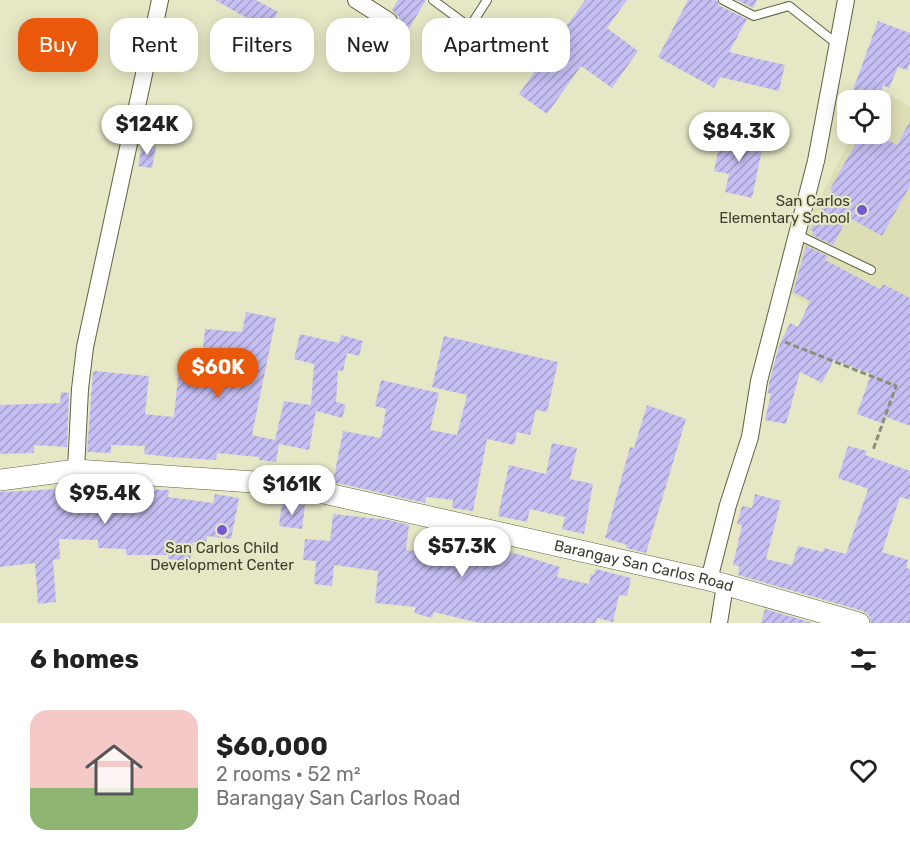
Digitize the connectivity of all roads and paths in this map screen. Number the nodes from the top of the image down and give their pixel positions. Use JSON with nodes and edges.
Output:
{"nodes":[{"id":1,"x":160,"y":0,"type":"edge"},
{"id":2,"x":356,"y":0,"type":"edge"},
{"id":3,"x":433,"y":0,"type":"edge"},
{"id":4,"x":487,"y":0,"type":"edge"},
{"id":5,"x":723,"y":0,"type":"edge"},
{"id":6,"x":846,"y":0,"type":"edge"},
{"id":7,"x":383,"y":18,"type":"edge"},
{"id":8,"x":837,"y":44,"type":"junction"},
{"id":9,"x":798,"y":235,"type":"junction"},
{"id":10,"x":871,"y":270,"type":"dead end"},
{"id":11,"x":771,"y":336,"type":"junction"},
{"id":12,"x":873,"y":450,"type":"dead end"},
{"id":13,"x":76,"y":470,"type":"junction"},
{"id":14,"x":0,"y":480,"type":"edge"},
{"id":15,"x":717,"y":583,"type":"junction"},
{"id":16,"x":719,"y":623,"type":"edge"},
{"id":17,"x":859,"y":623,"type":"edge"}],
"edges":[{"from":1,"to":13,"type":"street"},
{"from":2,"to":7,"type":"street"},
{"from":3,"to":4,"type":"lane"},
{"from":5,"to":8,"type":"lane"},
{"from":6,"to":8,"type":"street"},
{"from":8,"to":9,"type":"street"},
{"from":9,"to":10,"type":"lane"},
{"from":9,"to":11,"type":"street"},
{"from":11,"to":12,"type":"path"},
{"from":11,"to":15,"type":"street"},
{"from":13,"to":14,"type":"street","name":"Barangay San Carlos Road"},
{"from":13,"to":15,"type":"street","name":"Barangay San Carlos Road"},
{"from":15,"to":16,"type":"street"},
{"from":15,"to":17,"type":"street","name":"Barangay San Carlos Road"}]}
